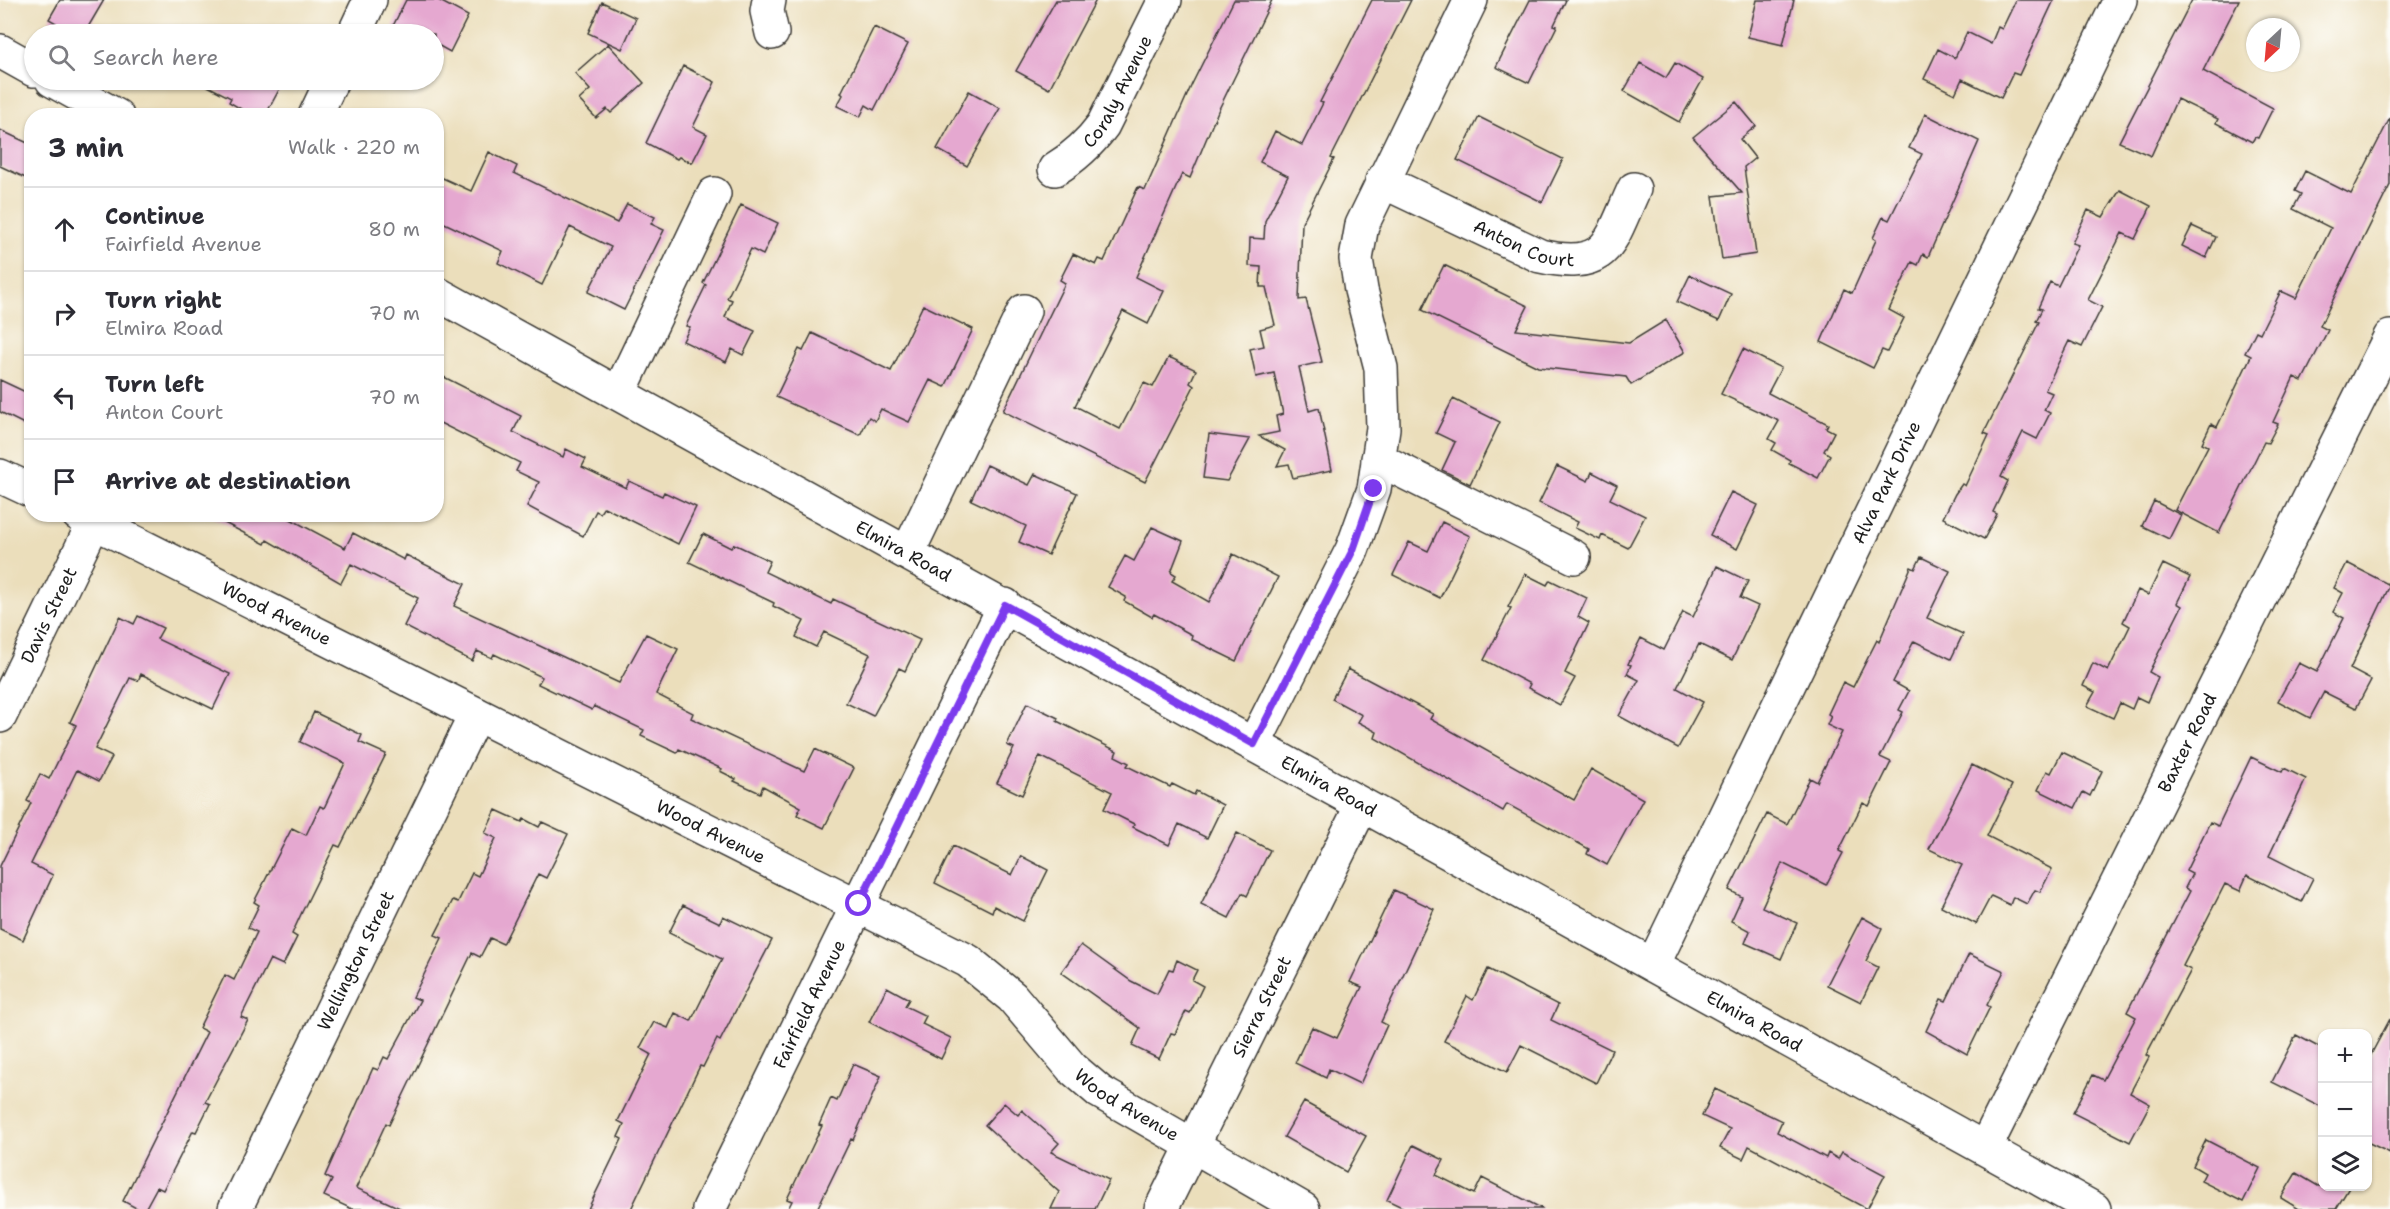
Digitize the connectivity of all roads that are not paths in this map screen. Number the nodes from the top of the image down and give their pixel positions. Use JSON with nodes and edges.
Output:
{"nodes":[{"id":1,"x":370,"y":0,"type":"edge"},
{"id":2,"x":769,"y":0,"type":"edge"},
{"id":3,"x":1165,"y":0,"type":"edge"},
{"id":4,"x":1471,"y":0,"type":"edge"},
{"id":5,"x":2120,"y":0,"type":"edge"},
{"id":6,"x":359,"y":24,"type":"edge"},
{"id":7,"x":772,"y":33,"type":"dead end"},
{"id":8,"x":0,"y":51,"type":"edge"},
{"id":9,"x":24,"y":64,"type":"edge"},
{"id":10,"x":70,"y":90,"type":"edge"},
{"id":11,"x":327,"y":90,"type":"edge"},
{"id":12,"x":103,"y":108,"type":"edge"},
{"id":13,"x":319,"y":108,"type":"edge"},
{"id":14,"x":1055,"y":169,"type":"dead end"},
{"id":15,"x":1382,"y":181,"type":"junction"},
{"id":16,"x":1634,"y":189,"type":"dead end"},
{"id":17,"x":714,"y":194,"type":"dead end"},
{"id":18,"x":444,"y":297,"type":"edge"},
{"id":19,"x":1024,"y":311,"type":"dead end"},
{"id":20,"x":2390,"y":337,"type":"edge"},
{"id":21,"x":619,"y":393,"type":"junction"},
{"id":22,"x":1378,"y":459,"type":"junction"},
{"id":23,"x":0,"y":476,"type":"edge"},
{"id":24,"x":24,"y":487,"type":"edge"},
{"id":25,"x":88,"y":522,"type":"edge"},
{"id":26,"x":100,"y":522,"type":"edge"},
{"id":27,"x":908,"y":552,"type":"junction"},
{"id":28,"x":1574,"y":557,"type":"dead end"},
{"id":29,"x":1005,"y":605,"type":"junction"},
{"id":30,"x":476,"y":714,"type":"junction"},
{"id":31,"x":0,"y":716,"type":"edge"},
{"id":32,"x":1254,"y":744,"type":"junction"},
{"id":33,"x":1362,"y":805,"type":"junction"},
{"id":34,"x":859,"y":904,"type":"junction"},
{"id":35,"x":1653,"y":965,"type":"junction"},
{"id":36,"x":1192,"y":1146,"type":"junction"},
{"id":37,"x":1985,"y":1148,"type":"junction"},
{"id":38,"x":2049,"y":1198,"type":"edge"},
{"id":39,"x":235,"y":1209,"type":"edge"},
{"id":40,"x":709,"y":1209,"type":"edge"},
{"id":41,"x":1161,"y":1209,"type":"edge"},
{"id":42,"x":1303,"y":1209,"type":"edge"},
{"id":43,"x":2094,"y":1209,"type":"edge"}],
"edges":[{"from":1,"to":6,"type":"street"},
{"from":2,"to":7,"type":"street"},
{"from":3,"to":14,"type":"street","name":"Coraly Avenue"},
{"from":4,"to":15,"type":"street"},
{"from":5,"to":35,"type":"street","name":"Alva Park Drive"},
{"from":8,"to":9,"type":"street"},
{"from":10,"to":12,"type":"street"},
{"from":11,"to":13,"type":"street"},
{"from":15,"to":16,"type":"street","name":"Anton Court"},
{"from":15,"to":22,"type":"street"},
{"from":17,"to":21,"type":"street"},
{"from":18,"to":21,"type":"street","name":"Elmira Road"},
{"from":19,"to":27,"type":"street"},
{"from":20,"to":37,"type":"street","name":"Baxter Road"},
{"from":21,"to":27,"type":"street","name":"Elmira Road"},
{"from":22,"to":28,"type":"street"},
{"from":22,"to":32,"type":"street"},
{"from":23,"to":24,"type":"street"},
{"from":25,"to":31,"type":"street","name":"Davis Street"},
{"from":26,"to":30,"type":"street","name":"Wood Avenue"},
{"from":27,"to":29,"type":"street","name":"Elmira Road"},
{"from":29,"to":32,"type":"street","name":"Elmira Road"},
{"from":29,"to":34,"type":"street","name":"Fairfield Avenue"},
{"from":30,"to":34,"type":"street","name":"Wood Avenue"},
{"from":30,"to":39,"type":"street","name":"Wellington Street"},
{"from":32,"to":33,"type":"street","name":"Elmira Road"},
{"from":33,"to":35,"type":"street","name":"Elmira Road"},
{"from":33,"to":36,"type":"street","name":"Sierra Street"},
{"from":34,"to":36,"type":"street","name":"Wood Avenue"},
{"from":34,"to":40,"type":"street","name":"Fairfield Avenue"},
{"from":35,"to":37,"type":"street","name":"Elmira Road"},
{"from":36,"to":41,"type":"street","name":"Sierra Street"},
{"from":36,"to":42,"type":"street","name":"Wood Avenue"},
{"from":37,"to":38,"type":"street","name":"Elmira Road"},
{"from":38,"to":43,"type":"street","name":"Elmira Road"}]}
